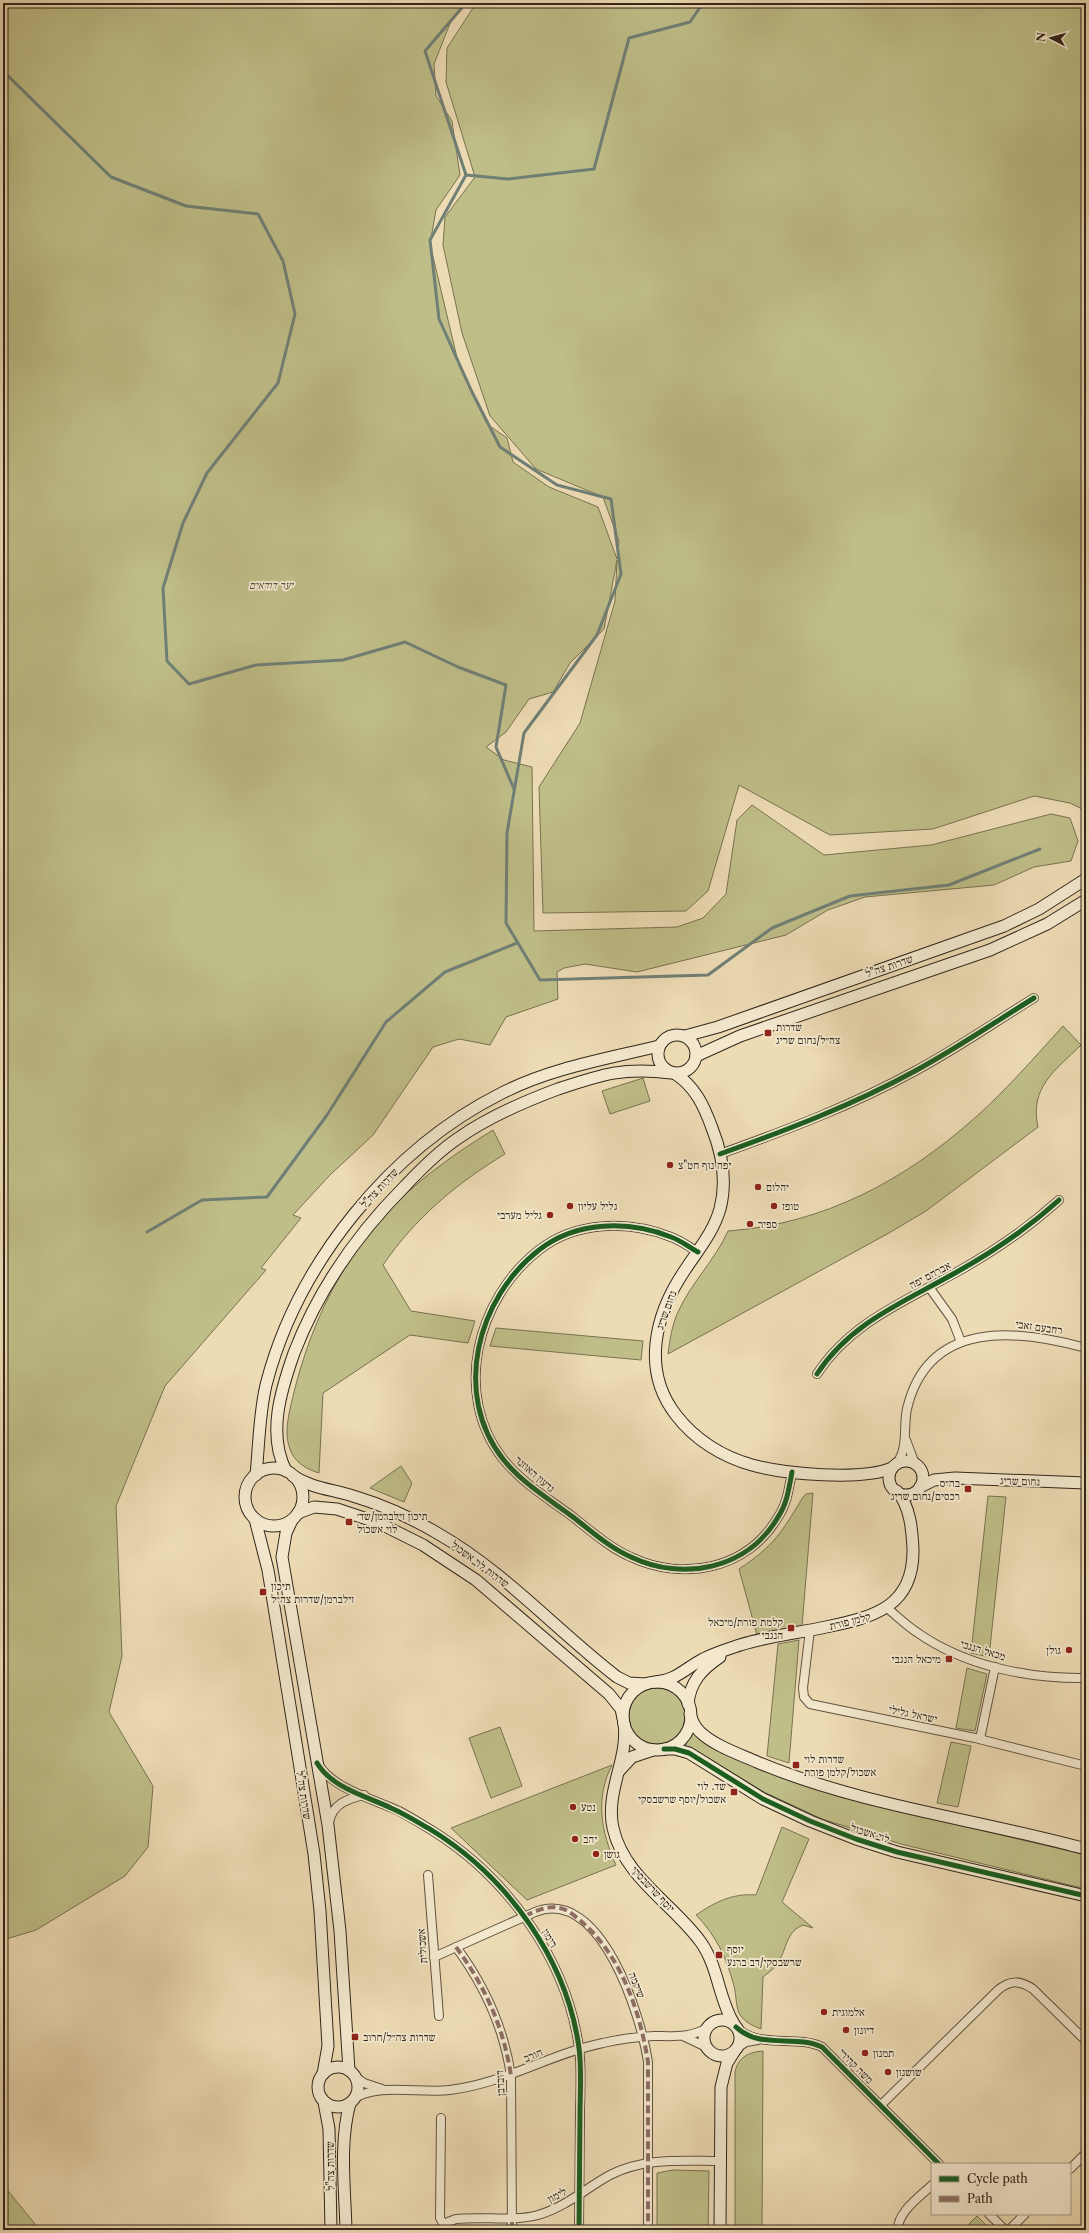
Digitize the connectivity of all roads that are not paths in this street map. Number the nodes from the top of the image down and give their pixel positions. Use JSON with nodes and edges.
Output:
{"nodes":[{"id":1,"x":1086,"y":879,"type":"edge"},
{"id":2,"x":1086,"y":900,"type":"edge"},
{"id":3,"x":1034,"y":998,"type":"dead end"},
{"id":4,"x":685,"y":1036,"type":"junction"},
{"id":5,"x":659,"y":1046,"type":"junction"},
{"id":6,"x":695,"y":1058,"type":"junction"},
{"id":7,"x":673,"y":1073,"type":"junction"},
{"id":8,"x":702,"y":1104,"type":"junction"},
{"id":9,"x":720,"y":1154,"type":"junction"},
{"id":10,"x":1059,"y":1200,"type":"dead end"},
{"id":11,"x":698,"y":1252,"type":"junction"},
{"id":12,"x":929,"y":1287,"type":"junction"},
{"id":13,"x":961,"y":1342,"type":"junction"},
{"id":14,"x":1086,"y":1348,"type":"edge"},
{"id":15,"x":817,"y":1374,"type":"dead end"},
{"id":16,"x":905,"y":1436,"type":"junction"},
{"id":17,"x":917,"y":1465,"type":"junction"},
{"id":18,"x":893,"y":1466,"type":"junction"},
{"id":19,"x":792,"y":1472,"type":"junction"},
{"id":20,"x":290,"y":1474,"type":"junction"},
{"id":21,"x":256,"y":1475,"type":"junction"},
{"id":22,"x":866,"y":1475,"type":"junction"},
{"id":23,"x":955,"y":1478,"type":"junction"},
{"id":24,"x":1086,"y":1483,"type":"edge"},
{"id":25,"x":919,"y":1488,"type":"junction"},
{"id":26,"x":895,"y":1490,"type":"junction"},
{"id":27,"x":295,"y":1516,"type":"junction"},
{"id":28,"x":255,"y":1519,"type":"junction"},
{"id":29,"x":911,"y":1524,"type":"junction"},
{"id":30,"x":887,"y":1608,"type":"junction"},
{"id":31,"x":810,"y":1630,"type":"junction"},
{"id":32,"x":745,"y":1644,"type":"junction"},
{"id":33,"x":995,"y":1667,"type":"junction"},
{"id":34,"x":1086,"y":1678,"type":"edge"},
{"id":35,"x":650,"y":1683,"type":"junction"},
{"id":36,"x":689,"y":1709,"type":"junction"},
{"id":37,"x":623,"y":1721,"type":"junction"},
{"id":38,"x":980,"y":1739,"type":"junction"},
{"id":39,"x":659,"y":1750,"type":"junction"},
{"id":40,"x":317,"y":1763,"type":"junction"},
{"id":41,"x":1086,"y":1766,"type":"edge"},
{"id":42,"x":616,"y":1777,"type":"junction"},
{"id":43,"x":365,"y":1795,"type":"junction"},
{"id":44,"x":328,"y":1830,"type":"junction"},
{"id":45,"x":1086,"y":1848,"type":"edge"},
{"id":46,"x":428,"y":1875,"type":"dead end"},
{"id":47,"x":1086,"y":1896,"type":"edge"},
{"id":48,"x":525,"y":1916,"type":"junction"},
{"id":49,"x":456,"y":1947,"type":"junction"},
{"id":50,"x":434,"y":1957,"type":"junction"},
{"id":51,"x":721,"y":1993,"type":"junction"},
{"id":52,"x":439,"y":2016,"type":"dead end"},
{"id":53,"x":735,"y":2026,"type":"junction"},
{"id":54,"x":708,"y":2027,"type":"junction"},
{"id":55,"x":682,"y":2036,"type":"junction"},
{"id":56,"x":644,"y":2037,"type":"junction"},
{"id":57,"x":760,"y":2039,"type":"junction"},
{"id":58,"x":1086,"y":2041,"type":"edge"},
{"id":59,"x":579,"y":2049,"type":"junction"},
{"id":60,"x":708,"y":2049,"type":"junction"},
{"id":61,"x":735,"y":2050,"type":"junction"},
{"id":62,"x":351,"y":2072,"type":"junction"},
{"id":63,"x":323,"y":2074,"type":"junction"},
{"id":64,"x":511,"y":2076,"type":"junction"},
{"id":65,"x":721,"y":2088,"type":"junction"},
{"id":66,"x":392,"y":2090,"type":"junction"},
{"id":67,"x":324,"y":2102,"type":"junction"},
{"id":68,"x":351,"y":2102,"type":"junction"},
{"id":69,"x":881,"y":2105,"type":"junction"},
{"id":70,"x":441,"y":2118,"type":"dead end"},
{"id":71,"x":1086,"y":2152,"type":"edge"},
{"id":72,"x":721,"y":2161,"type":"junction"},
{"id":73,"x":648,"y":2162,"type":"junction"},
{"id":74,"x":938,"y":2163,"type":"edge"},
{"id":75,"x":1071,"y":2168,"type":"edge"},
{"id":76,"x":931,"y":2186,"type":"edge"},
{"id":77,"x":579,"y":2195,"type":"junction"},
{"id":78,"x":990,"y":2215,"type":"edge"},
{"id":79,"x":1024,"y":2215,"type":"edge"},
{"id":80,"x":512,"y":2218,"type":"junction"},
{"id":81,"x":443,"y":2228,"type":"edge"},
{"id":82,"x":331,"y":2230,"type":"edge"},
{"id":83,"x":346,"y":2230,"type":"edge"},
{"id":84,"x":512,"y":2230,"type":"edge"},
{"id":85,"x":579,"y":2230,"type":"edge"},
{"id":86,"x":648,"y":2230,"type":"edge"},
{"id":87,"x":720,"y":2230,"type":"edge"},
{"id":88,"x":898,"y":2230,"type":"edge"},
{"id":89,"x":1005,"y":2230,"type":"edge"},
{"id":90,"x":1009,"y":2230,"type":"edge"}],
"edges":[{"from":1,"to":4,"type":"street","name":"שדרות צה\"ל"},
{"from":2,"to":6,"type":"street","name":"שדרות צה\"ל"},
{"from":3,"to":9,"type":"street"},
{"from":4,"to":5,"type":"street"},
{"from":4,"to":6,"type":"street"},
{"from":5,"to":7,"type":"street"},
{"from":5,"to":21,"type":"street","name":"שדרות צה\"ל"},
{"from":6,"to":7,"type":"street"},
{"from":6,"to":8,"type":"street","name":"נחום שריג"},
{"from":7,"to":8,"type":"street","name":"נחום שריג"},
{"from":7,"to":20,"type":"street","name":"שדרות צה\"ל"},
{"from":8,"to":9,"type":"street","name":"נחום שריג"},
{"from":9,"to":11,"type":"street","name":"נחום שריג"},
{"from":10,"to":12,"type":"street","name":"אברהם יפה"},
{"from":11,"to":19,"type":"street","name":"נחום שריג"},
{"from":11,"to":19,"type":"street","name":"גדעון האוזנר"},
{"from":12,"to":13,"type":"street","name":"אברהם יפה"},
{"from":12,"to":15,"type":"street","name":"אברהם יפה"},
{"from":13,"to":14,"type":"street","name":"רחבעם זאבי"},
{"from":13,"to":16,"type":"street","name":"רחבעם זאבי"},
{"from":16,"to":17,"type":"street","name":"רחבעם זאבי"},
{"from":16,"to":18,"type":"street","name":"רחבעם זאבי"},
{"from":17,"to":18,"type":"street"},
{"from":17,"to":23,"type":"street","name":"נחום שריג"},
{"from":17,"to":25,"type":"street"},
{"from":18,"to":22,"type":"street","name":"נחום שריג"},
{"from":18,"to":26,"type":"street"},
{"from":19,"to":22,"type":"street","name":"נחום שריג"},
{"from":20,"to":21,"type":"street"},
{"from":20,"to":27,"type":"street"},
{"from":20,"to":35,"type":"street","name":"שדרות לוי אשכול"},
{"from":21,"to":28,"type":"street"},
{"from":22,"to":26,"type":"street","name":"נחום שריג"},
{"from":23,"to":24,"type":"street","name":"נחום שריג"},
{"from":23,"to":25,"type":"street","name":"נחום שריג"},
{"from":25,"to":26,"type":"street"},
{"from":25,"to":29,"type":"street","name":"קלמן פורת"},
{"from":26,"to":29,"type":"street","name":"קלמן פורת"},
{"from":27,"to":28,"type":"street"},
{"from":27,"to":37,"type":"street","name":"שדרות לוי אשכול"},
{"from":27,"to":40,"type":"street","name":"שדרות צה\"ל"},
{"from":28,"to":63,"type":"street","name":"שדרות צה\"ל"},
{"from":29,"to":30,"type":"street","name":"קלמן פורת"},
{"from":30,"to":31,"type":"street","name":"קלמן פורת"},
{"from":30,"to":33,"type":"street","name":"מכאל הנגבי"},
{"from":31,"to":32,"type":"street","name":"קלמן פורת"},
{"from":31,"to":38,"type":"street","name":"ישראל גלילי"},
{"from":32,"to":35,"type":"street","name":"קלמן פורת"},
{"from":32,"to":36,"type":"street","name":"קלמן פורת"},
{"from":33,"to":34,"type":"street","name":"מכאל הנגבי"},
{"from":33,"to":38,"type":"street"},
{"from":35,"to":36,"type":"street"},
{"from":35,"to":37,"type":"street"},
{"from":36,"to":39,"type":"street"},
{"from":36,"to":45,"type":"street"},
{"from":37,"to":39,"type":"street"},
{"from":37,"to":42,"type":"street","name":"יוסף שרשבסקי"},
{"from":38,"to":41,"type":"street","name":"ישראל גלילי"},
{"from":39,"to":42,"type":"street","name":"יוסף שרשבסקי"},
{"from":39,"to":47,"type":"street","name":"לוי אשכול"},
{"from":40,"to":43,"type":"street","name":"רימון"},
{"from":40,"to":44,"type":"street","name":"שדרות צה\"ל"},
{"from":42,"to":51,"type":"street","name":"יוסף שרשבסקי"},
{"from":43,"to":44,"type":"street"},
{"from":43,"to":48,"type":"street","name":"רימון"},
{"from":44,"to":62,"type":"street","name":"שדרות צה\"ל"},
{"from":46,"to":50,"type":"street","name":"אשכולית"},
{"from":48,"to":49,"type":"street","name":"שיקמה"},
{"from":48,"to":56,"type":"street","name":"שיקמה"},
{"from":48,"to":59,"type":"street","name":"רימון"},
{"from":49,"to":50,"type":"street","name":"שיקמה"},
{"from":49,"to":64,"type":"street","name":"דובדבן"},
{"from":50,"to":52,"type":"street","name":"אשכולית"},
{"from":51,"to":53,"type":"street","name":"יוסף שרשבסקי"},
{"from":51,"to":54,"type":"street","name":"יוסף שרשבסקי"},
{"from":53,"to":54,"type":"street"},
{"from":53,"to":57,"type":"street","name":"משה קהירי"},
{"from":53,"to":61,"type":"street"},
{"from":54,"to":55,"type":"street","name":"חורב"},
{"from":54,"to":60,"type":"street"},
{"from":55,"to":56,"type":"street","name":"חורב"},
{"from":55,"to":60,"type":"street","name":"חורב"},
{"from":56,"to":59,"type":"street","name":"חורב"},
{"from":56,"to":73,"type":"street","name":"שיקמה"},
{"from":57,"to":61,"type":"street","name":"משה קהירי"},
{"from":57,"to":69,"type":"street","name":"משה קהירי"},
{"from":58,"to":69,"type":"street"},
{"from":59,"to":64,"type":"street","name":"חורב"},
{"from":59,"to":77,"type":"street","name":"רימון"},
{"from":60,"to":61,"type":"street"},
{"from":60,"to":65,"type":"street"},
{"from":61,"to":65,"type":"street"},
{"from":62,"to":63,"type":"street"},
{"from":62,"to":66,"type":"street","name":"חורב"},
{"from":62,"to":68,"type":"street"},
{"from":63,"to":67,"type":"street"},
{"from":64,"to":66,"type":"street","name":"חורב"},
{"from":64,"to":80,"type":"street","name":"דובדבן"},
{"from":65,"to":72,"type":"street"},
{"from":66,"to":68,"type":"street","name":"חורב"},
{"from":67,"to":68,"type":"street"},
{"from":67,"to":82,"type":"street","name":"שדרות צה\"ל"},
{"from":68,"to":83,"type":"street","name":"שדרות צה\"ל"},
{"from":69,"to":74,"type":"street","name":"משה קהירי"},
{"from":70,"to":81,"type":"street"},
{"from":71,"to":75,"type":"street"},
{"from":72,"to":73,"type":"street","name":"לימון"},
{"from":72,"to":87,"type":"street"},
{"from":73,"to":77,"type":"street","name":"לימון"},
{"from":73,"to":86,"type":"street","name":"שיקמה"},
{"from":76,"to":88,"type":"street"},
{"from":77,"to":80,"type":"street","name":"לימון"},
{"from":77,"to":85,"type":"street","name":"רימון"},
{"from":78,"to":89,"type":"street"},
{"from":79,"to":90,"type":"street"},
{"from":80,"to":81,"type":"street","name":"לימון"},
{"from":80,"to":84,"type":"street","name":"דובדבן"}]}
